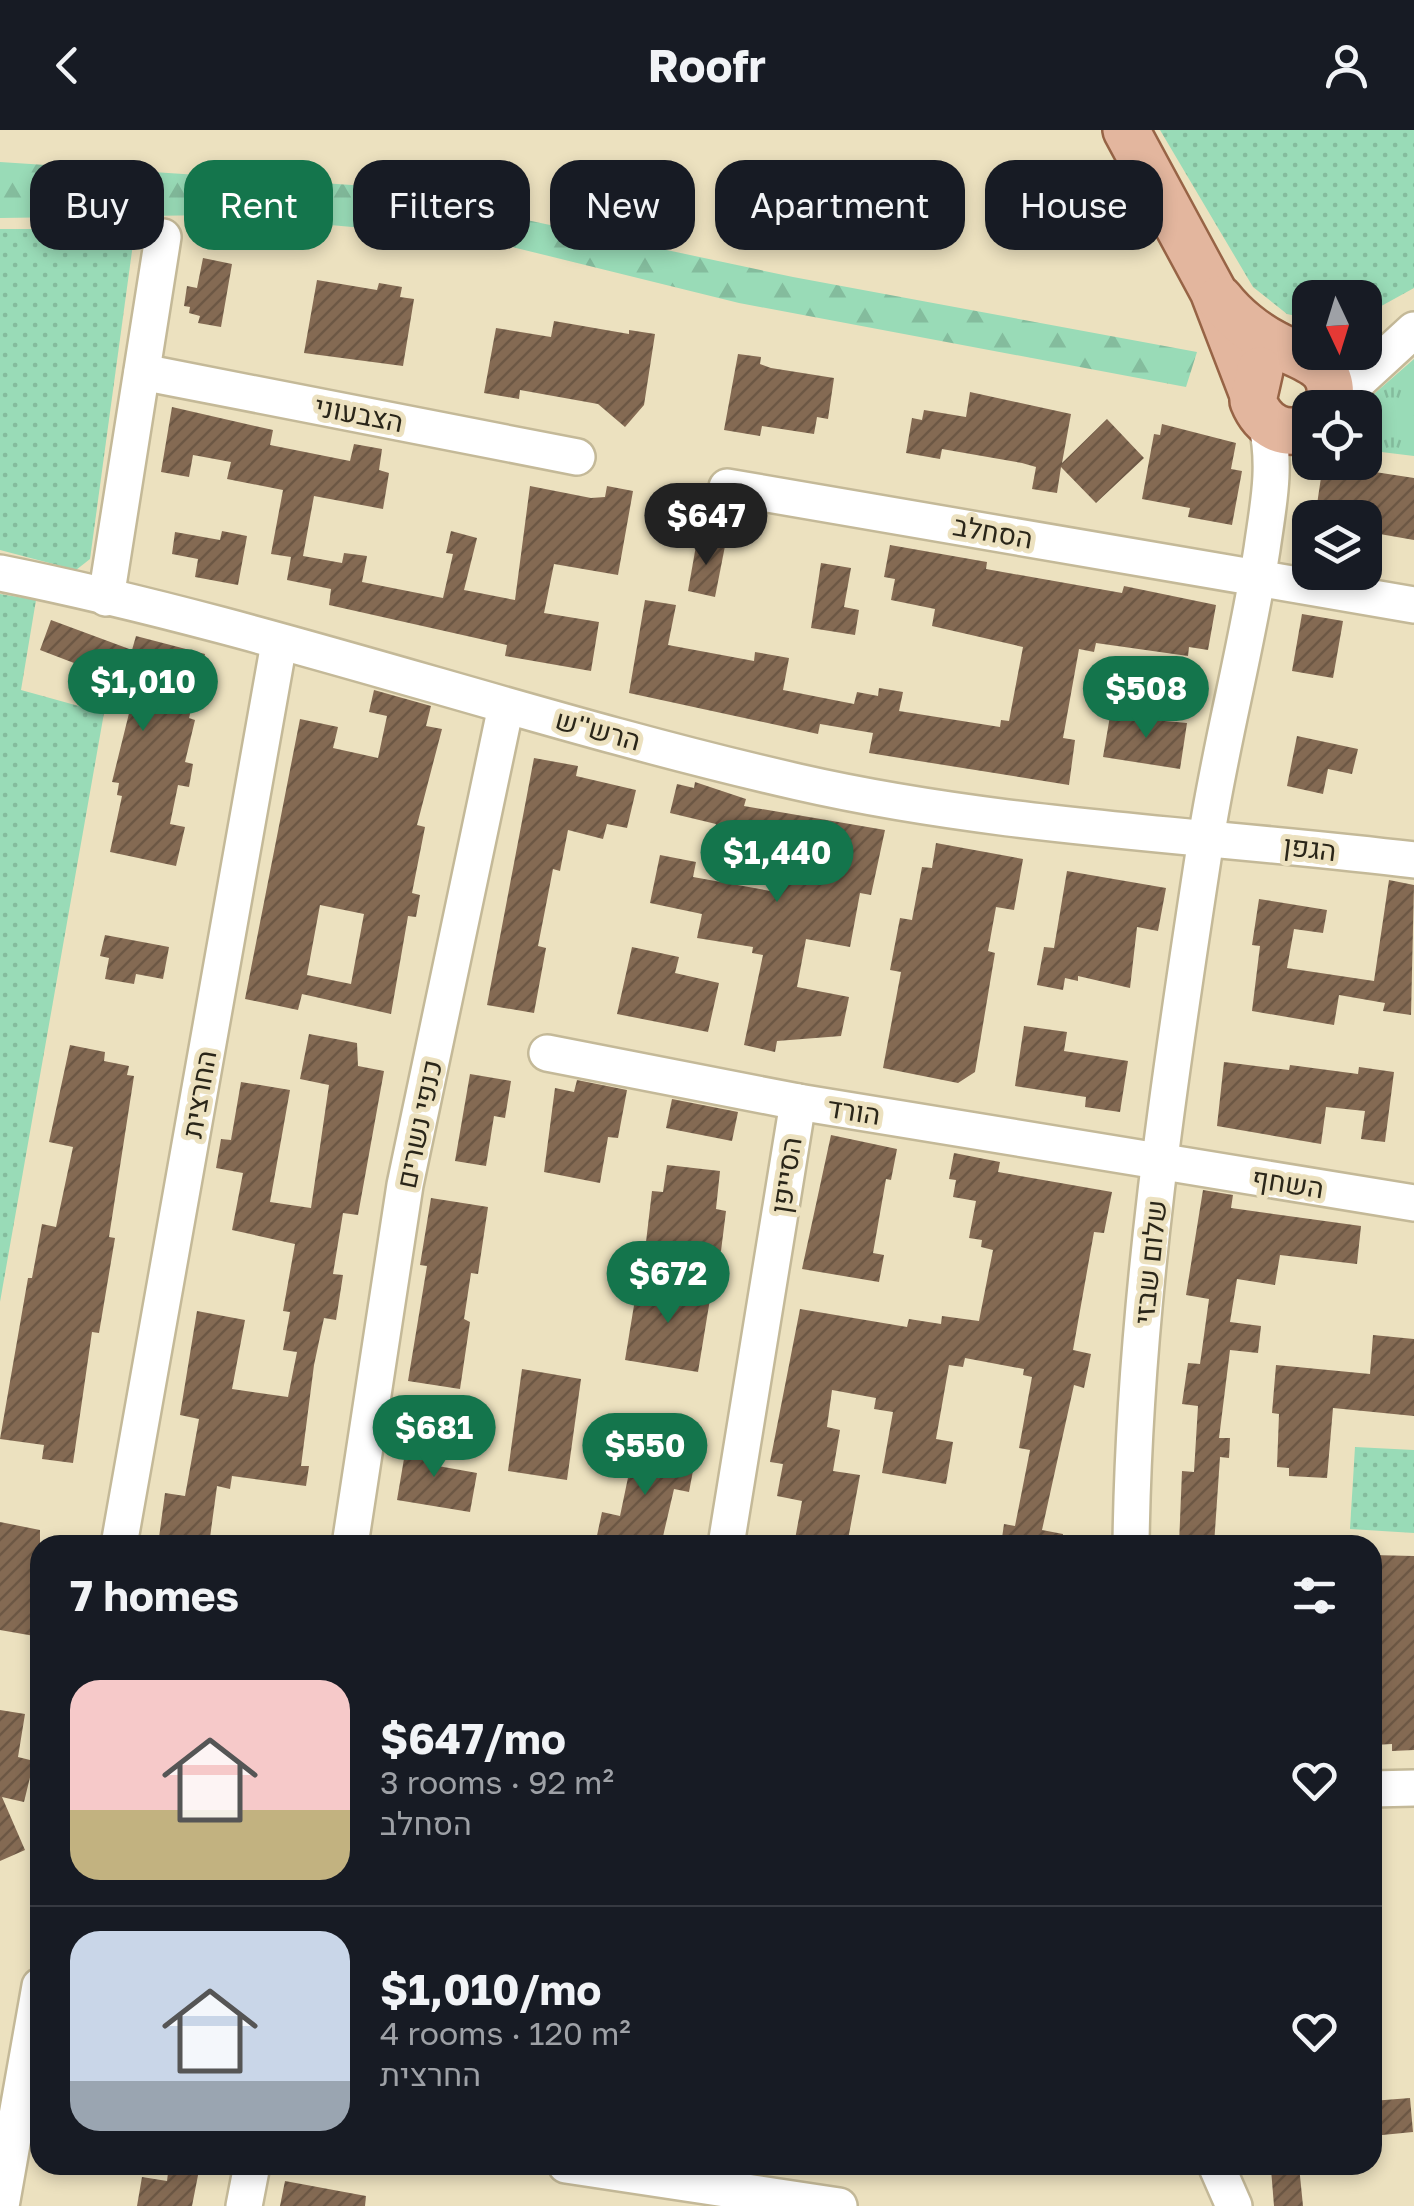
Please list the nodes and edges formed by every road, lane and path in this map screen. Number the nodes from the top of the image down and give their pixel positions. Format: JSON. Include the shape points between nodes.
{"nodes":[{"id":1,"x":1126,"y":130,"type":"edge"},
{"id":2,"x":161,"y":250,"type":"edge"},
{"id":3,"x":1213,"y":291,"type":"junction"},
{"id":4,"x":1414,"y":327,"type":"edge"},
{"id":5,"x":1382,"y":340,"type":"edge"},
{"id":6,"x":1292,"y":343,"type":"edge"},
{"id":7,"x":1292,"y":357,"type":"edge"},
{"id":8,"x":142,"y":372,"type":"junction"},
{"id":9,"x":1347,"y":390,"type":"edge"},
{"id":10,"x":1285,"y":419,"type":"edge"},
{"id":11,"x":577,"y":456,"type":"dead end"},
{"id":12,"x":727,"y":487,"type":"dead end"},
{"id":13,"x":0,"y":573,"type":"edge"},
{"id":14,"x":1270,"y":578,"type":"junction"},
{"id":15,"x":106,"y":598,"type":"junction"},
{"id":16,"x":1414,"y":605,"type":"edge"},
{"id":17,"x":279,"y":642,"type":"junction"},
{"id":18,"x":506,"y":706,"type":"junction"},
{"id":19,"x":1217,"y":837,"type":"junction"},
{"id":20,"x":1414,"y":860,"type":"edge"},
{"id":21,"x":547,"y":1053,"type":"dead end"},
{"id":22,"x":798,"y":1102,"type":"junction"},
{"id":23,"x":1161,"y":1162,"type":"junction"},
{"id":24,"x":1414,"y":1202,"type":"edge"},
{"id":25,"x":121,"y":1535,"type":"edge"},
{"id":26,"x":352,"y":1535,"type":"edge"},
{"id":27,"x":728,"y":1535,"type":"edge"},
{"id":28,"x":1131,"y":1535,"type":"edge"},
{"id":29,"x":1414,"y":1788,"type":"edge"},
{"id":30,"x":1382,"y":1790,"type":"edge"},
{"id":31,"x":30,"y":2042,"type":"edge"},
{"id":32,"x":250,"y":2175,"type":"edge"},
{"id":33,"x":662,"y":2175,"type":"edge"},
{"id":34,"x":1211,"y":2175,"type":"edge"},
{"id":35,"x":1218,"y":2175,"type":"edge"},
{"id":36,"x":1,"y":2206,"type":"edge"},
{"id":37,"x":244,"y":2206,"type":"edge"},
{"id":38,"x":839,"y":2206,"type":"edge"},
{"id":39,"x":1206,"y":2206,"type":"edge"},
{"id":40,"x":1234,"y":2206,"type":"edge"}],
"edges":[{"from":1,"to":3,"type":"main road"},
{"from":2,"to":8,"type":"street"},
{"from":3,"to":6,"type":"main road","via":[[1242,322]]},
{"from":3,"to":10,"type":"main road"},
{"from":4,"to":5,"type":"street"},
{"from":4,"to":9,"type":"street"},
{"from":7,"to":10,"type":"main road","via":[[1262,366]]},
{"from":8,"to":11,"type":"street","name":"הצבעוני"},
{"from":8,"to":15,"type":"street"},
{"from":10,"to":14,"type":"street","name":"שלום שבזי","via":[[1273,466]]},
{"from":12,"to":14,"type":"street","name":"הסחלב"},
{"from":13,"to":15,"type":"street","name":"הרש''ש"},
{"from":14,"to":16,"type":"street","name":"הסחלב"},
{"from":14,"to":19,"type":"street","name":"שלום שבזי"},
{"from":15,"to":17,"type":"street","name":"הרש''ש"},
{"from":17,"to":18,"type":"street","name":"הרש''ש"},
{"from":17,"to":25,"type":"street","name":"החרצית"},
{"from":18,"to":19,"type":"street","name":"הרש''ש","via":[[868,797]]},
{"from":18,"to":26,"type":"street","name":"כנפי נשרים","via":[[405,1185]]},
{"from":19,"to":20,"type":"street","name":"הגפן"},
{"from":19,"to":23,"type":"street","name":"שלום שבזי","via":[[1187,981]]},
{"from":21,"to":22,"type":"street","name":"הורד"},
{"from":22,"to":23,"type":"street","name":"הורד"},
{"from":22,"to":27,"type":"street","name":"הסייפן"},
{"from":23,"to":24,"type":"street","name":"השחף"},
{"from":23,"to":28,"type":"street","name":"שלום שבזי","via":[[1140,1354]]},
{"from":29,"to":30,"type":"street"},
{"from":31,"to":36,"type":"street"},
{"from":32,"to":37,"type":"street"},
{"from":33,"to":38,"type":"street"},
{"from":34,"to":39,"type":"street"},
{"from":35,"to":40,"type":"street"}]}
